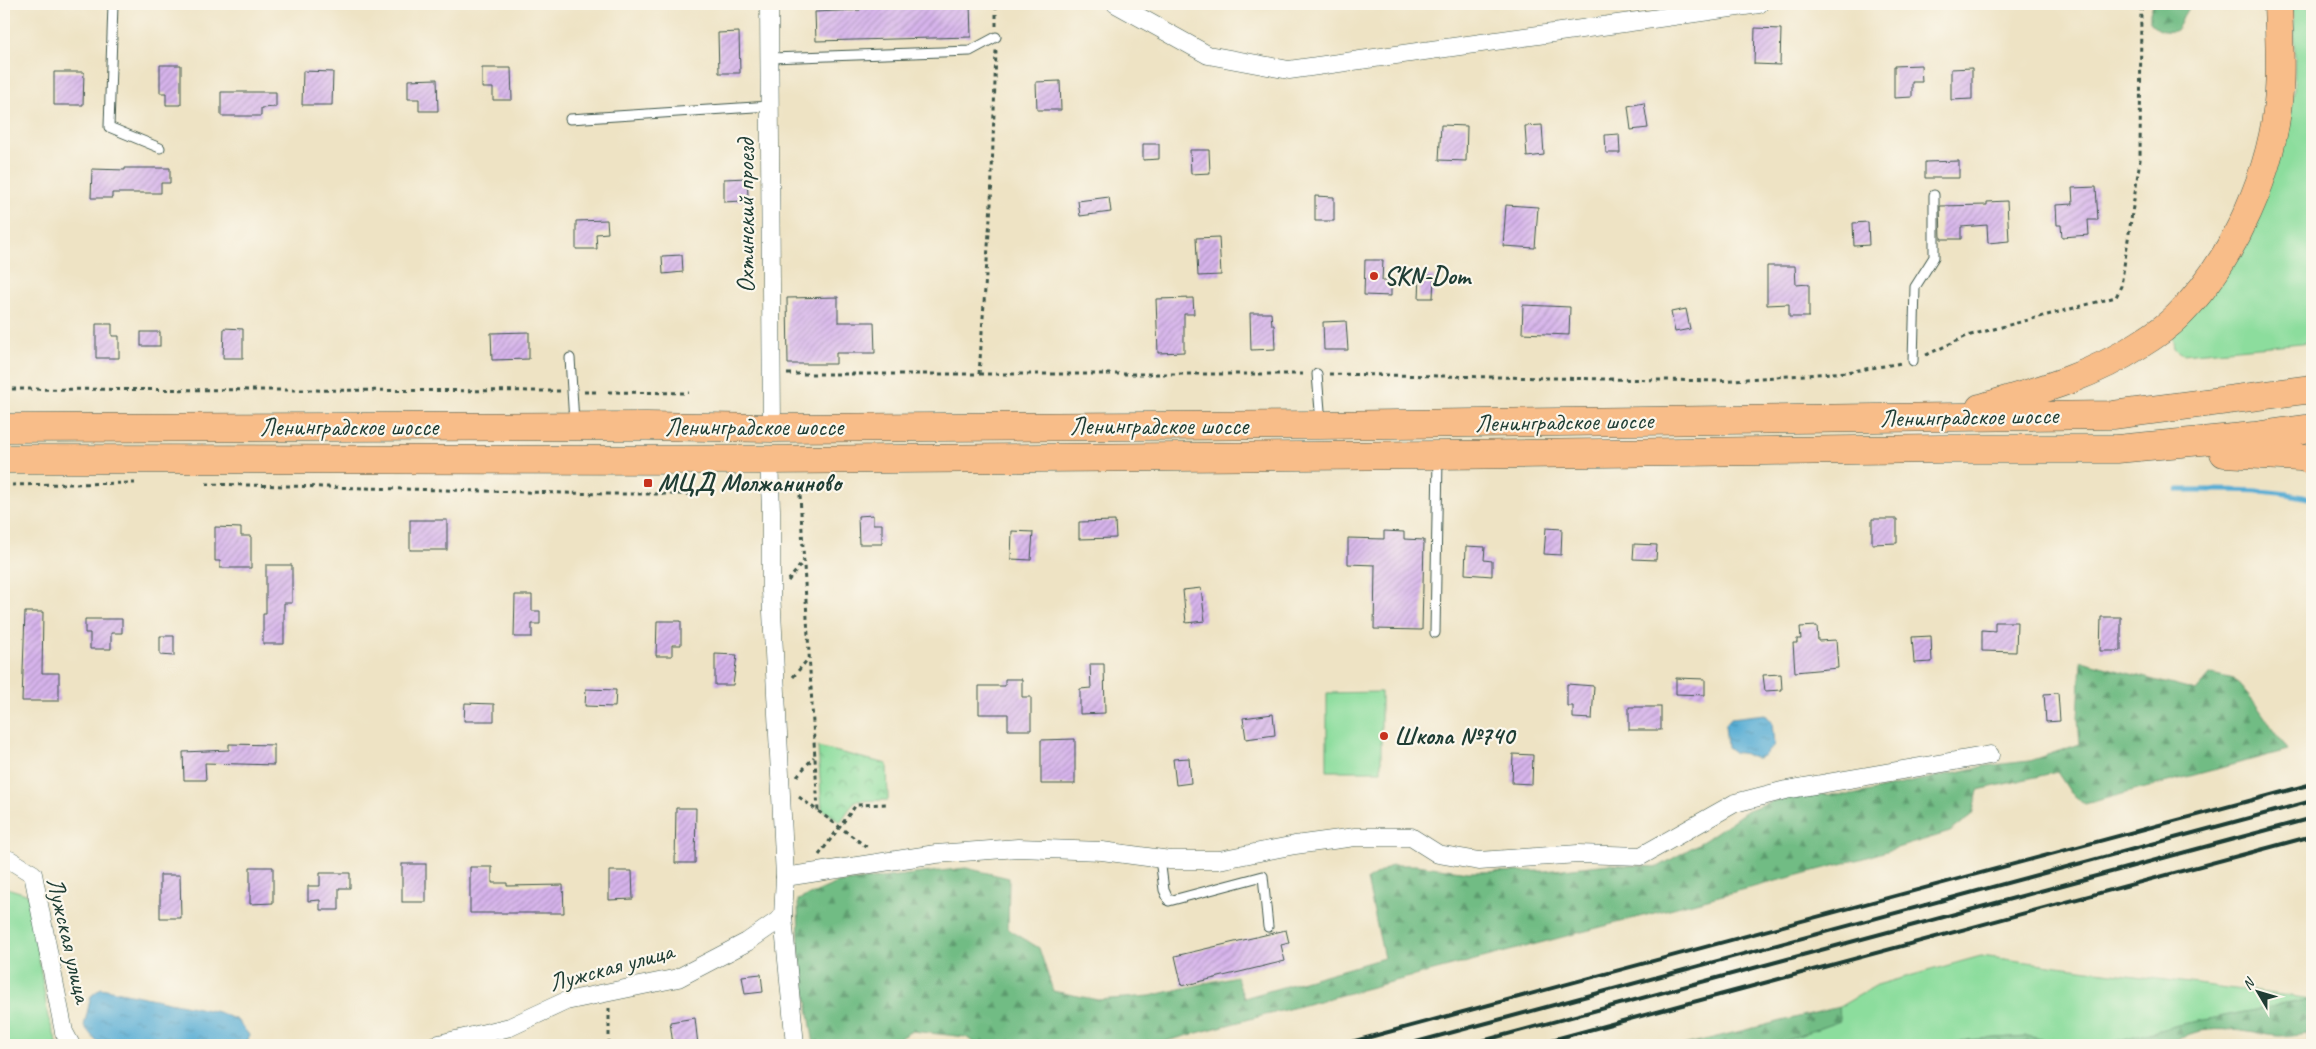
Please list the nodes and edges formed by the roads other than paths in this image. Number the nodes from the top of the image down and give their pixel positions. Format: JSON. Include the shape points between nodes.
{"nodes":[{"id":1,"x":113,"y":4,"type":"edge"},
{"id":2,"x":769,"y":4,"type":"edge"},
{"id":3,"x":1116,"y":4,"type":"edge"},
{"id":4,"x":1759,"y":4,"type":"edge"},
{"id":5,"x":2278,"y":4,"type":"edge"},
{"id":6,"x":996,"y":37,"type":"road end"},
{"id":7,"x":771,"y":58,"type":"junction"},
{"id":8,"x":771,"y":106,"type":"junction"},
{"id":9,"x":570,"y":119,"type":"dead end"},
{"id":10,"x":160,"y":148,"type":"dead end"},
{"id":11,"x":1934,"y":195,"type":"dead end"},
{"id":12,"x":570,"y":358,"type":"dead end"},
{"id":13,"x":1913,"y":361,"type":"road end"},
{"id":14,"x":1317,"y":374,"type":"road end"},
{"id":15,"x":2312,"y":389,"type":"edge"},
{"id":16,"x":1946,"y":417,"type":"junction"},
{"id":17,"x":1321,"y":425,"type":"junction"},
{"id":18,"x":574,"y":426,"type":"junction"},
{"id":19,"x":4,"y":428,"type":"edge"},
{"id":20,"x":772,"y":428,"type":"junction"},
{"id":21,"x":2312,"y":428,"type":"edge"},
{"id":22,"x":2117,"y":449,"type":"junction"},
{"id":23,"x":1438,"y":456,"type":"junction"},
{"id":24,"x":4,"y":459,"type":"edge"},
{"id":25,"x":769,"y":460,"type":"junction"},
{"id":26,"x":2312,"y":460,"type":"edge"},
{"id":27,"x":1435,"y":633,"type":"dead end"},
{"id":28,"x":1990,"y":755,"type":"dead end"},
{"id":29,"x":4,"y":859,"type":"edge"},
{"id":30,"x":1160,"y":859,"type":"junction"},
{"id":31,"x":784,"y":877,"type":"junction"},
{"id":32,"x":783,"y":917,"type":"junction"},
{"id":33,"x":1268,"y":927,"type":"dead end"},
{"id":34,"x":71,"y":1045,"type":"edge"},
{"id":35,"x":435,"y":1045,"type":"edge"},
{"id":36,"x":795,"y":1045,"type":"edge"}],
"edges":[{"from":1,"to":10,"type":"lane","via":[[109,127]]},
{"from":2,"to":7,"type":"street","name":"Охтинский проезд"},
{"from":3,"to":4,"type":"street","via":[[1208,55],[1289,70]]},
{"from":5,"to":16,"type":"highway","via":[[2279,92],[2269,153],[2233,243],[2206,285],[2177,317],[2138,346],[2095,369],[2039,390]]},
{"from":6,"to":7,"type":"lane","via":[[970,50]]},
{"from":7,"to":8,"type":"street","name":"Охтинский проезд"},
{"from":8,"to":9,"type":"lane"},
{"from":8,"to":20,"type":"street","name":"Охтинский проезд"},
{"from":11,"to":13,"type":"lane","via":[[1934,256],[1916,287]]},
{"from":12,"to":18,"type":"lane"},
{"from":14,"to":17,"type":"lane"},
{"from":15,"to":16,"type":"highway","name":"Ленинградское шоссе","via":[[2113,415]]},
{"from":16,"to":17,"type":"highway","name":"Ленинградское шоссе"},
{"from":17,"to":20,"type":"highway","name":"Ленинградское шоссе"},
{"from":18,"to":19,"type":"highway","name":"Ленинградское шоссе"},
{"from":18,"to":20,"type":"highway","name":"Ленинградское шоссе"},
{"from":21,"to":22,"type":"highway","name":"Ленинградское шоссе"},
{"from":22,"to":23,"type":"highway","name":"Ленинградское шоссе","via":[[1940,448]]},
{"from":22,"to":26,"type":"highway"},
{"from":23,"to":25,"type":"highway","name":"Ленинградское шоссе"},
{"from":23,"to":27,"type":"lane"},
{"from":24,"to":25,"type":"highway","name":"Ленинградское шоссе"},
{"from":25,"to":31,"type":"street","via":[[771,600]]},
{"from":28,"to":30,"type":"street","via":[[1786,790],[1735,803],[1641,856],[1578,854],[1479,861],[1438,854],[1411,837],[1355,837],[1219,860]]},
{"from":29,"to":34,"type":"street","name":"Лужская улица","via":[[32,874],[64,1032]]},
{"from":30,"to":31,"type":"street","via":[[1102,851],[1018,848],[936,854]]},
{"from":30,"to":33,"type":"lane","via":[[1164,890],[1169,901],[1263,876]]},
{"from":31,"to":32,"type":"street"},
{"from":32,"to":35,"type":"street","name":"Лужская улица","via":[[747,942],[678,978],[566,1000],[510,1027]]},
{"from":32,"to":36,"type":"street"}]}
